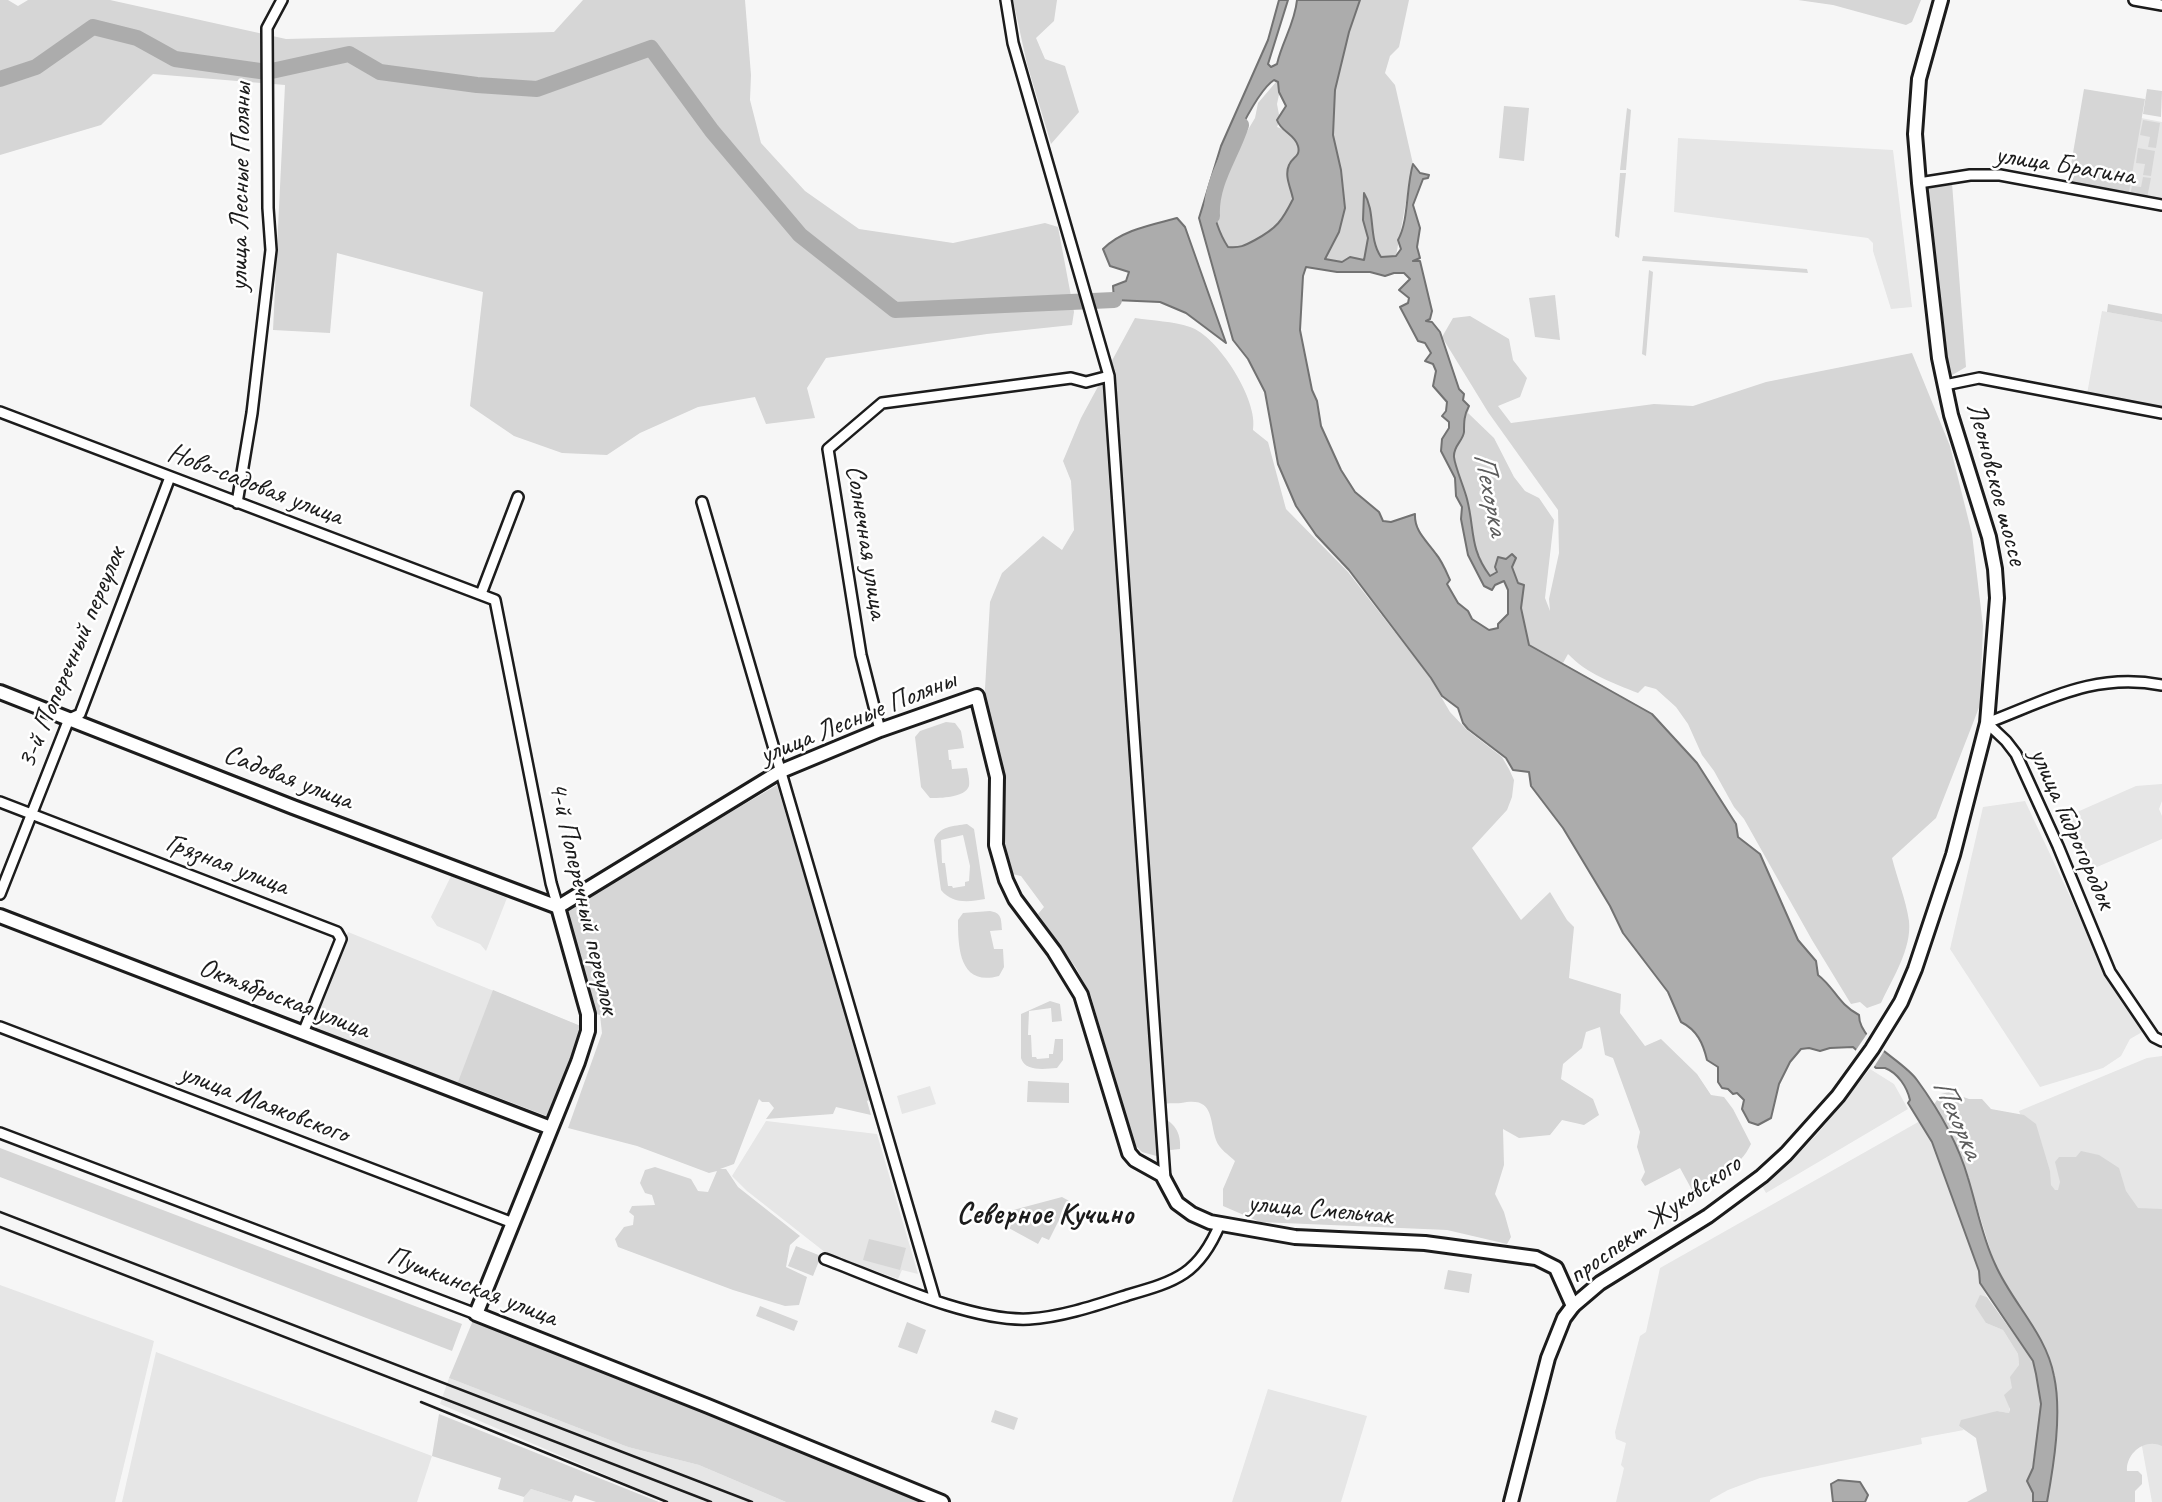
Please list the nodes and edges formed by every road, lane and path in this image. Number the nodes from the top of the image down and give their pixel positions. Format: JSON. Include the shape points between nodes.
{"nodes":[{"id":1,"x":282,"y":0,"type":"edge"},
{"id":2,"x":1006,"y":0,"type":"edge"},
{"id":3,"x":1941,"y":0,"type":"edge"},
{"id":4,"x":2134,"y":0,"type":"edge"},
{"id":5,"x":2162,"y":5,"type":"edge"},
{"id":6,"x":1919,"y":183,"type":"junction"},
{"id":7,"x":2162,"y":205,"type":"edge"},
{"id":8,"x":1109,"y":376,"type":"junction"},
{"id":9,"x":1945,"y":385,"type":"junction"},
{"id":10,"x":0,"y":412,"type":"edge"},
{"id":11,"x":2162,"y":412,"type":"edge"},
{"id":12,"x":170,"y":477,"type":"junction"},
{"id":13,"x":518,"y":497,"type":"dead end"},
{"id":14,"x":702,"y":502,"type":"dead end"},
{"id":15,"x":237,"y":503,"type":"junction"},
{"id":16,"x":481,"y":594,"type":"junction"},
{"id":17,"x":495,"y":600,"type":"joint"},
{"id":18,"x":2162,"y":685,"type":"edge"},
{"id":19,"x":0,"y":692,"type":"edge"},
{"id":20,"x":69,"y":719,"type":"junction"},
{"id":21,"x":1987,"y":723,"type":"junction"},
{"id":22,"x":880,"y":730,"type":"junction"},
{"id":23,"x":779,"y":772,"type":"junction"},
{"id":24,"x":0,"y":802,"type":"edge"},
{"id":25,"x":32,"y":814,"type":"junction"},
{"id":26,"x":0,"y":894,"type":"edge"},
{"id":27,"x":558,"y":907,"type":"junction"},
{"id":28,"x":0,"y":916,"type":"edge"},
{"id":29,"x":0,"y":1027,"type":"edge"},
{"id":30,"x":303,"y":1032,"type":"junction"},
{"id":31,"x":2162,"y":1041,"type":"edge"},
{"id":32,"x":1872,"y":1049,"type":"joint"},
{"id":33,"x":551,"y":1128,"type":"junction"},
{"id":34,"x":0,"y":1133,"type":"edge"},
{"id":35,"x":1165,"y":1179,"type":"junction"},
{"id":36,"x":513,"y":1223,"type":"junction"},
{"id":37,"x":1220,"y":1224,"type":"junction"},
{"id":38,"x":825,"y":1259,"type":"dead end"},
{"id":39,"x":935,"y":1300,"type":"junction"},
{"id":40,"x":1573,"y":1306,"type":"junction"},
{"id":41,"x":476,"y":1314,"type":"junction"},
{"id":42,"x":942,"y":1502,"type":"edge"},
{"id":43,"x":1511,"y":1502,"type":"edge"}],
"edges":[{"from":1,"to":15,"type":"street","name":"улица Лесные Поляны","via":[[267,28],[271,250]]},
{"from":2,"to":8,"type":"street","via":[[1013,43]]},
{"from":3,"to":6,"type":"street","name":"Леоновское шоссе","via":[[1919,79],[1915,134]]},
{"from":4,"to":5,"type":"street"},
{"from":6,"to":7,"type":"street","name":"улица Брагина","via":[[2000,175]]},
{"from":6,"to":9,"type":"street","name":"Леоновское шоссе"},
{"from":8,"to":22,"type":"street","name":"Солнечная улица","via":[[882,404],[828,449],[859,643]]},
{"from":8,"to":35,"type":"street"},
{"from":9,"to":11,"type":"street","via":[[1979,378]]},
{"from":9,"to":21,"type":"street","name":"Леоновское шоссе","via":[[1995,569],[1997,615]]},
{"from":10,"to":12,"type":"street","name":"Ново-садовая улица"},
{"from":12,"to":15,"type":"street","name":"Ново-садовая улица"},
{"from":12,"to":20,"type":"street","name":"3-й Поперечный переулок","via":[[80,714]]},
{"from":13,"to":16,"type":"street"},
{"from":14,"to":23,"type":"street"},
{"from":15,"to":16,"type":"street","name":"Ново-садовая улица"},
{"from":16,"to":17,"type":"street","name":"Ново-садовая улица"},
{"from":17,"to":27,"type":"street","name":"4-й Поперечный переулок"},
{"from":18,"to":21,"type":"street","name":"улица Гидрогородок","via":[[2087,684]]},
{"from":19,"to":20,"type":"street","name":"Садовая улица"},
{"from":20,"to":25,"type":"street","name":"3-й Поперечный переулок"},
{"from":20,"to":27,"type":"street","name":"Садовая улица"},
{"from":21,"to":31,"type":"street","name":"улица Гидрогородок","via":[[2016,754],[2110,972],[2154,1037]]},
{"from":21,"to":32,"type":"street","name":"Леоновское шоссе","via":[[1929,931],[1915,969]]},
{"from":22,"to":23,"type":"street","name":"улица Лесные Поляны"},
{"from":22,"to":35,"type":"street","name":"улица Лесные Поляны","via":[[977,696],[997,777],[996,845],[1006,880],[1081,995],[1129,1153]]},
{"from":23,"to":27,"type":"street","name":"улица Лесные Поляны"},
{"from":23,"to":39,"type":"street"},
{"from":24,"to":25,"type":"street","name":"Грязная улица"},
{"from":25,"to":26,"type":"street","name":"3-й Поперечный переулок"},
{"from":25,"to":30,"type":"street","name":"Грязная улица","via":[[337,932],[341,939]]},
{"from":27,"to":33,"type":"street","name":"4-й Поперечный переулок","via":[[589,1023]]},
{"from":28,"to":30,"type":"street","name":"Октябрьская улица"},
{"from":29,"to":36,"type":"street","name":"улица Маяковского"},
{"from":30,"to":33,"type":"street","name":"Октябрьская улица"},
{"from":32,"to":40,"type":"street","name":"проспект Жуковского","via":[[1811,1128],[1762,1176],[1708,1216],[1600,1283]]},
{"from":33,"to":36,"type":"street","name":"4-й Поперечный переулок"},
{"from":34,"to":41,"type":"street","name":"Пушкинская улица"},
{"from":35,"to":37,"type":"street","name":"улица Лесные Поляны","via":[[1177,1203]]},
{"from":36,"to":41,"type":"street","name":"4-й Поперечный переулок"},
{"from":37,"to":39,"type":"street","name":"улица Смельчак","via":[[1203,1256],[1178,1279],[1085,1307],[1030,1319]]},
{"from":37,"to":40,"type":"street","name":"улица Смельчак","via":[[1294,1237],[1425,1243],[1536,1258],[1556,1268]]},
{"from":38,"to":39,"type":"street","name":"улица Смельчак"},
{"from":40,"to":43,"type":"street","name":"проспект Жуковского","via":[[1553,1342]]},
{"from":41,"to":42,"type":"street","name":"Пушкинская улица"}]}
